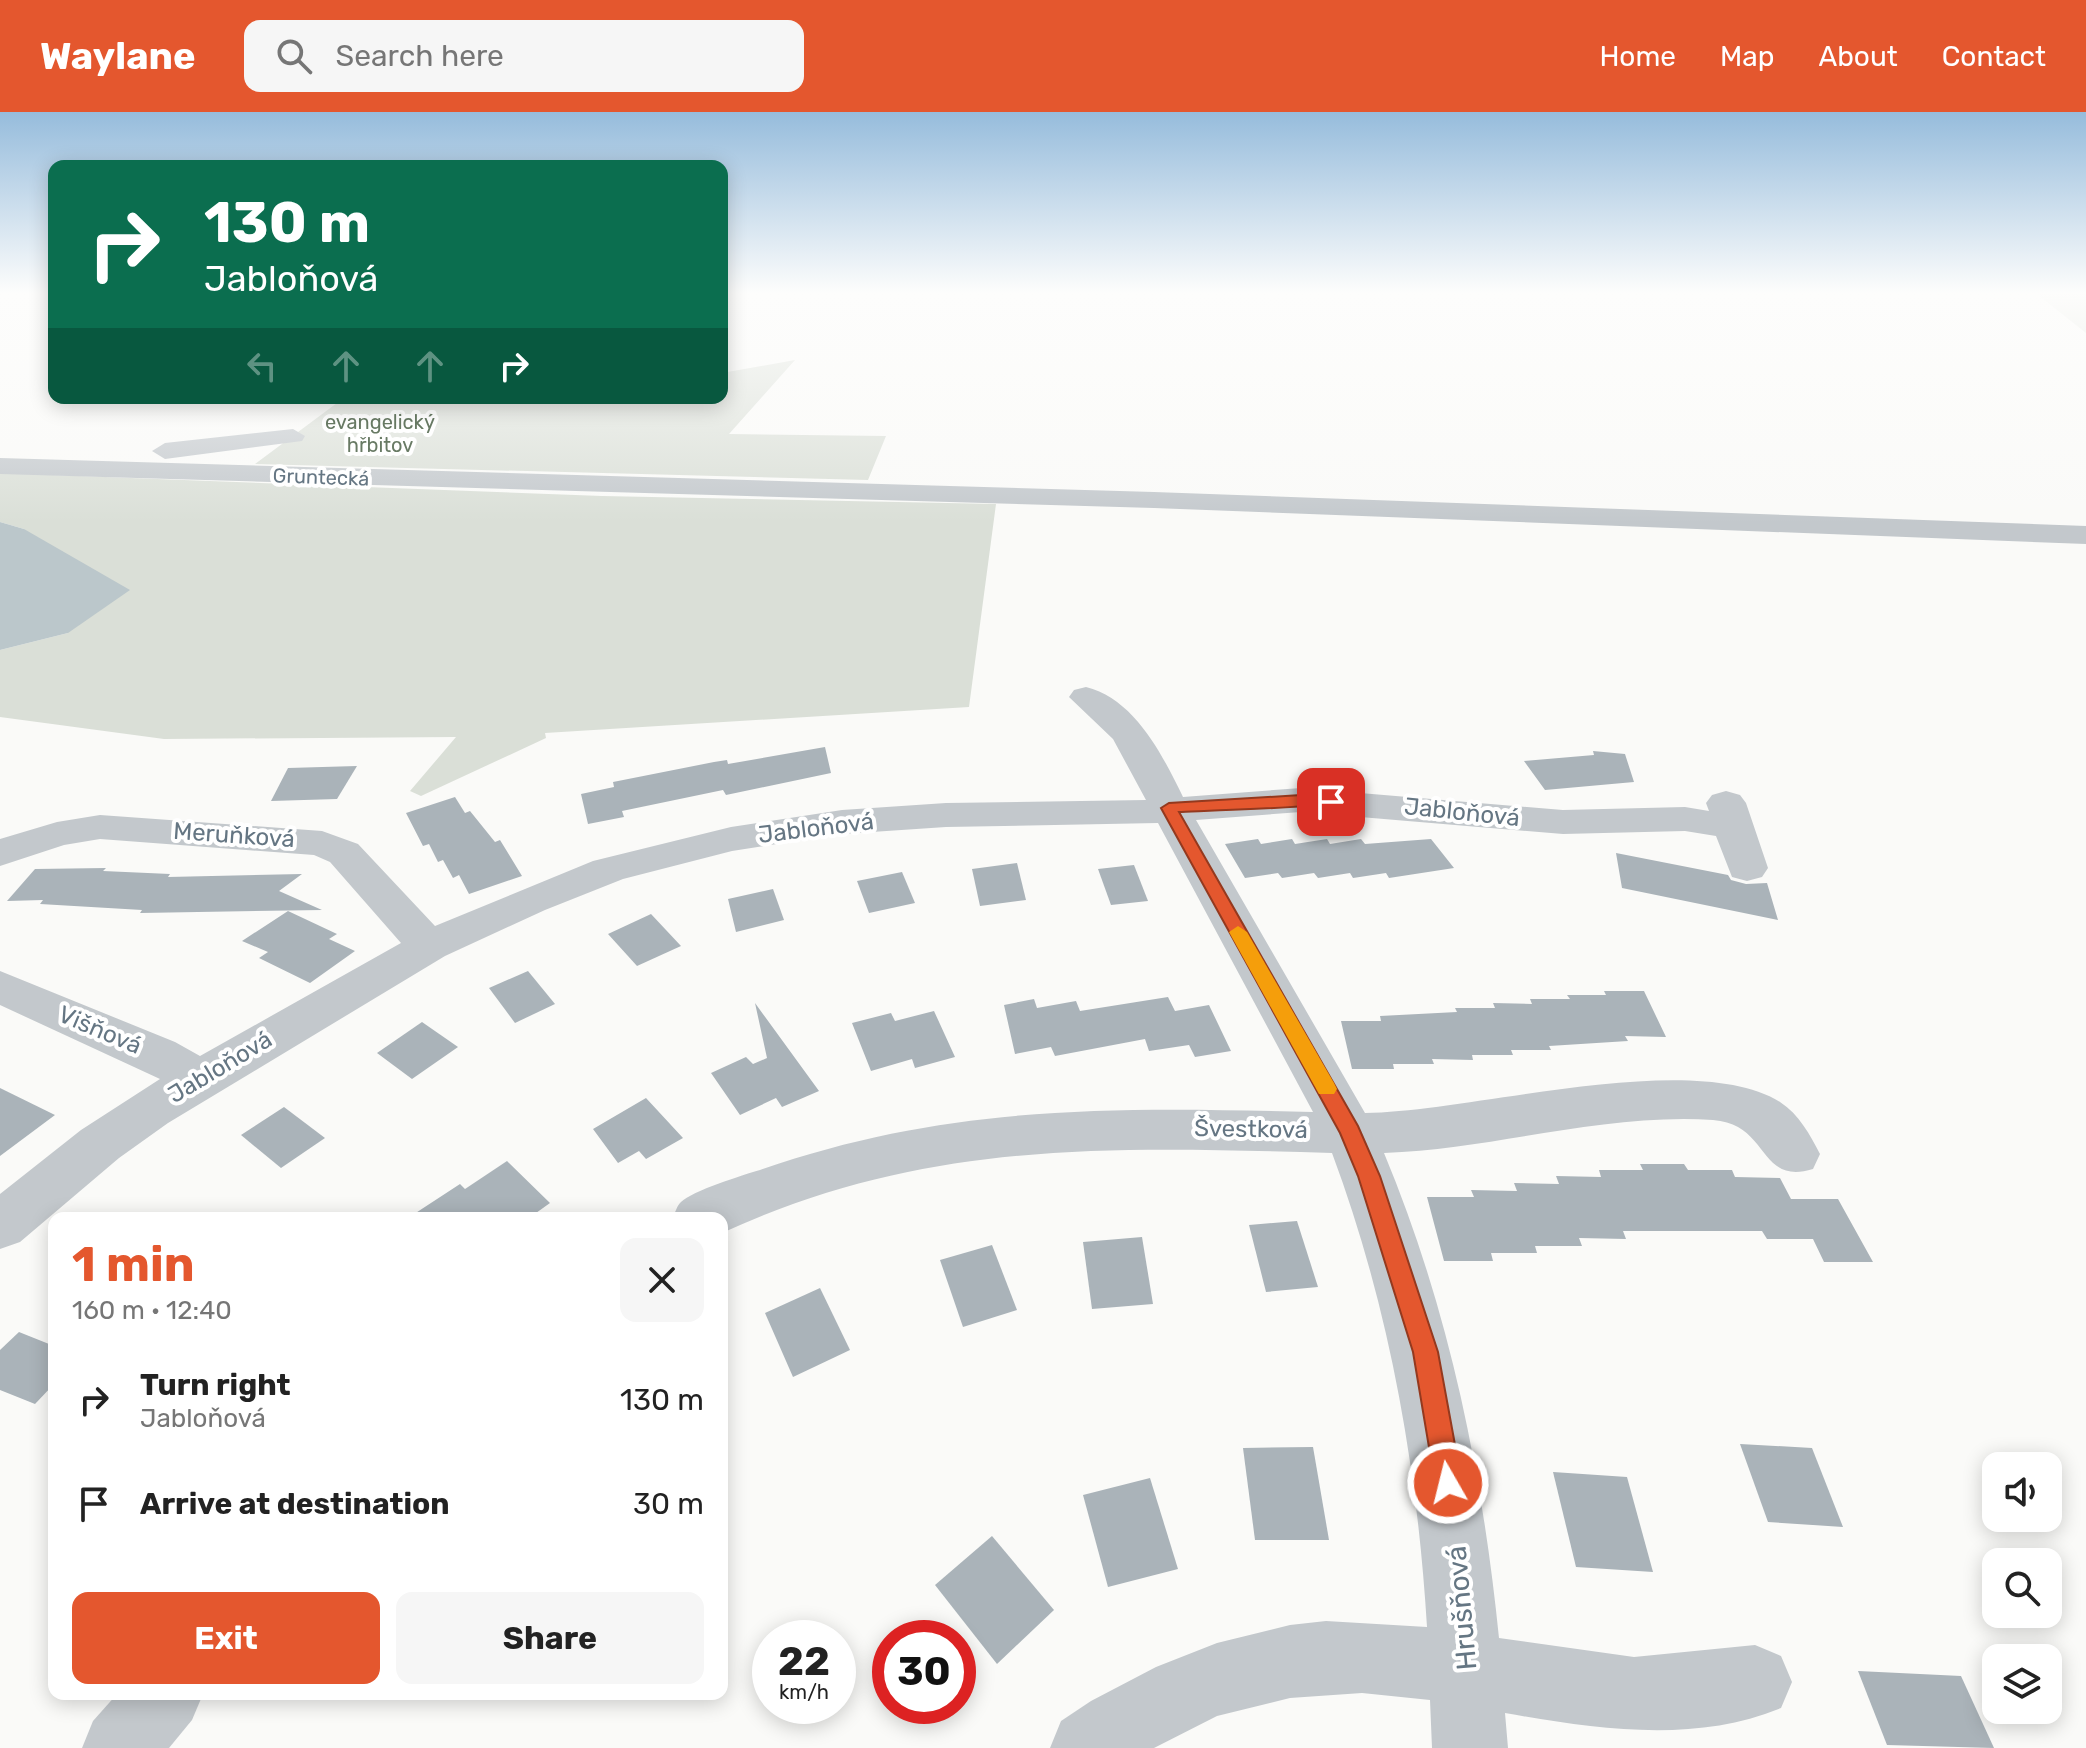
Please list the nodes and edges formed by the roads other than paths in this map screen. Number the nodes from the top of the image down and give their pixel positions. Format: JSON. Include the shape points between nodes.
{"nodes":[{"id":1,"x":293,"y":436,"type":"dead end"},
{"id":2,"x":0,"y":466,"type":"edge"},
{"id":3,"x":57,"y":469,"type":"junction"},
{"id":4,"x":2086,"y":535,"type":"edge"},
{"id":5,"x":1086,"y":697,"type":"dead end"},
{"id":6,"x":1169,"y":808,"type":"junction"},
{"id":7,"x":0,"y":853,"type":"edge"},
{"id":8,"x":1747,"y":868,"type":"dead end"},
{"id":9,"x":429,"y":946,"type":"junction"},
{"id":10,"x":0,"y":987,"type":"edge"},
{"id":11,"x":198,"y":1078,"type":"junction"},
{"id":12,"x":1350,"y":1132,"type":"junction"},
{"id":13,"x":1794,"y":1154,"type":"dead end"},
{"id":14,"x":714,"y":1212,"type":"edge"},
{"id":15,"x":0,"y":1226,"type":"edge"},
{"id":16,"x":1466,"y":1670,"type":"junction"},
{"id":17,"x":1755,"y":1682,"type":"dead end"},
{"id":18,"x":161,"y":1700,"type":"edge"},
{"id":19,"x":120,"y":1748,"type":"edge"},
{"id":20,"x":1088,"y":1748,"type":"edge"},
{"id":21,"x":1470,"y":1748,"type":"edge"}],
"edges":[{"from":1,"to":3,"type":"street","via":[[113,455]]},
{"from":2,"to":3,"type":"street","name":"Gruntecká"},
{"from":3,"to":4,"type":"street","name":"Gruntecká","via":[[1154,500]]},
{"from":5,"to":6,"type":"street","name":"Hrušňová","via":[[1114,716],[1142,752]]},
{"from":6,"to":8,"type":"street","name":"Jabloňová","via":[[1301,800],[1563,822],[1730,815]]},
{"from":6,"to":9,"type":"street","name":"Jabloňová","via":[[842,822],[731,839],[608,870]]},
{"from":6,"to":12,"type":"street","name":"Hrušňová"},
{"from":7,"to":9,"type":"street","name":"Meruňková","via":[[57,834],[100,827],[313,841],[344,853]]},
{"from":9,"to":11,"type":"street","name":"Jabloňová"},
{"from":10,"to":11,"type":"street","name":"Višňová","via":[[158,1055]]},
{"from":11,"to":15,"type":"street","name":"Jabloňová","via":[[100,1144]]},
{"from":12,"to":13,"type":"street","name":"Švestková","via":[[1402,1132],[1613,1105],[1696,1100],[1752,1110],[1779,1130]]},
{"from":12,"to":14,"type":"street","name":"Švestková","via":[[1151,1127],[947,1140],[798,1176]]},
{"from":12,"to":16,"type":"street","name":"Hrušňová","via":[[1374,1189],[1425,1352],[1452,1508]]},
{"from":16,"to":17,"type":"street","via":[[1637,1694]]},
{"from":16,"to":20,"type":"street","via":[[1359,1657],[1254,1670],[1205,1683],[1156,1706]]},
{"from":16,"to":21,"type":"street","name":"Hrušňová"},
{"from":18,"to":19,"type":"street"}]}
